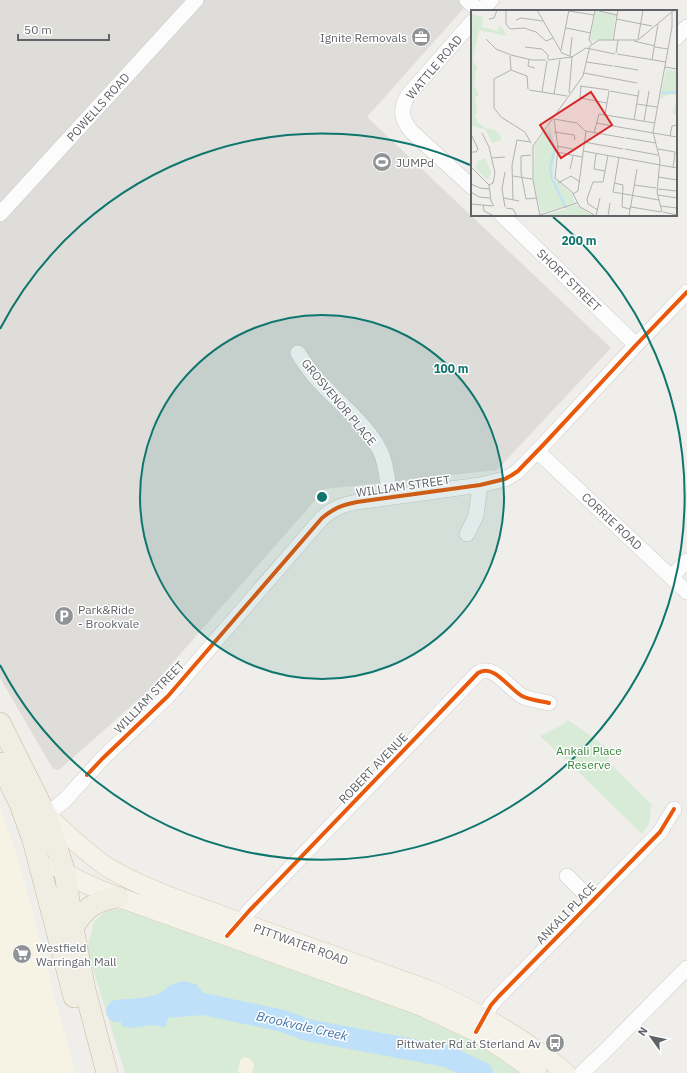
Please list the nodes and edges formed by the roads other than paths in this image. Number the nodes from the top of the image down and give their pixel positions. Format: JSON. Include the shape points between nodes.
{"nodes":[{"id":1,"x":196,"y":0,"type":"edge"},
{"id":2,"x":467,"y":0,"type":"edge"},
{"id":3,"x":491,"y":0,"type":"edge"},
{"id":4,"x":479,"y":10,"type":"edge"},
{"id":5,"x":481,"y":10,"type":"edge"},
{"id":6,"x":471,"y":23,"type":"edge"},
{"id":7,"x":687,"y":27,"type":"edge"},
{"id":8,"x":677,"y":37,"type":"edge"},
{"id":9,"x":471,"y":186,"type":"edge"},
{"id":10,"x":0,"y":214,"type":"edge"},
{"id":11,"x":506,"y":216,"type":"edge"},
{"id":12,"x":687,"y":292,"type":"edge"},
{"id":13,"x":636,"y":345,"type":"junction"},
{"id":14,"x":298,"y":353,"type":"dead end"},
{"id":15,"x":537,"y":451,"type":"junction"},
{"id":16,"x":480,"y":485,"type":"junction"},
{"id":17,"x":389,"y":498,"type":"junction"},
{"id":18,"x":468,"y":534,"type":"dead end"},
{"id":19,"x":687,"y":561,"type":"edge"},
{"id":20,"x":671,"y":577,"type":"junction"},
{"id":21,"x":687,"y":592,"type":"edge"},
{"id":22,"x":549,"y":703,"type":"dead end"},
{"id":23,"x":0,"y":723,"type":"edge"},
{"id":24,"x":0,"y":763,"type":"edge"},
{"id":25,"x":674,"y":809,"type":"dead end"},
{"id":26,"x":46,"y":815,"type":"junction"},
{"id":27,"x":32,"y":840,"type":"junction"},
{"id":28,"x":64,"y":873,"type":"junction"},
{"id":29,"x":567,"y":876,"type":"dead end"},
{"id":30,"x":118,"y":896,"type":"junction"},
{"id":31,"x":592,"y":901,"type":"junction"},
{"id":32,"x":240,"y":922,"type":"junction"},
{"id":33,"x":73,"y":928,"type":"junction"},
{"id":34,"x":227,"y":936,"type":"junction"},
{"id":35,"x":687,"y":968,"type":"edge"},
{"id":36,"x":480,"y":1025,"type":"junction"},
{"id":37,"x":94,"y":1073,"type":"edge"},
{"id":38,"x":107,"y":1073,"type":"edge"},
{"id":39,"x":537,"y":1073,"type":"edge"},
{"id":40,"x":566,"y":1073,"type":"edge"},
{"id":41,"x":582,"y":1073,"type":"edge"}],
"edges":[{"from":1,"to":10,"type":"street","name":"POWELLS ROAD"},
{"from":2,"to":4,"type":"street"},
{"from":3,"to":5,"type":"street"},
{"from":6,"to":9,"type":"street","name":"WATTLE ROAD","via":[[408,95],[402,114],[411,131]]},
{"from":7,"to":8,"type":"street"},
{"from":11,"to":13,"type":"street","name":"SHORT STREET"},
{"from":12,"to":13,"type":"street","name":"WILLIAM STREET"},
{"from":13,"to":15,"type":"street","name":"WILLIAM STREET"},
{"from":14,"to":17,"type":"street","name":"GROSVENOR PLACE","via":[[317,380],[373,438],[387,470]]},
{"from":15,"to":16,"type":"street","name":"WILLIAM STREET","via":[[512,475]]},
{"from":15,"to":20,"type":"street","name":"CORRIE ROAD"},
{"from":16,"to":17,"type":"street","name":"WILLIAM STREET"},
{"from":16,"to":18,"type":"street","via":[[476,516]]},
{"from":17,"to":26,"type":"street","name":"WILLIAM STREET","via":[[338,507],[322,518],[168,696],[102,759],[65,800]]},
{"from":19,"to":20,"type":"street"},
{"from":20,"to":21,"type":"street","name":"CORRIE ROAD"},
{"from":22,"to":32,"type":"street","name":"ROBERT AVENUE","via":[[522,696],[493,672],[485,670],[478,673]]},
{"from":23,"to":26,"type":"highway","name":"PITTWATER ROAD"},
{"from":24,"to":27,"type":"highway","via":[[20,804]]},
{"from":25,"to":31,"type":"street","name":"ANKALI PLACE","via":[[660,832]]},
{"from":26,"to":28,"type":"highway"},
{"from":26,"to":32,"type":"main road","name":"PITTWATER ROAD","via":[[104,865],[129,879]]},
{"from":27,"to":28,"type":"main road","name":"PITTWATER ROAD","via":[[46,858]]},
{"from":27,"to":37,"type":"highway"},
{"from":28,"to":30,"type":"main road","name":"PITTWATER ROAD"},
{"from":28,"to":33,"type":"highway"},
{"from":29,"to":31,"type":"street"},
{"from":30,"to":33,"type":"highway","via":[[94,904],[79,917]]},
{"from":30,"to":34,"type":"main road","name":"PITTWATER ROAD"},
{"from":31,"to":36,"type":"street","name":"ANKALI PLACE","via":[[499,996]]},
{"from":32,"to":34,"type":"street","name":"ROBERT AVENUE"},
{"from":32,"to":36,"type":"main road","name":"PITTWATER ROAD","via":[[453,1000]]},
{"from":33,"to":38,"type":"highway","via":[[85,990]]},
{"from":34,"to":36,"type":"main road","name":"PITTWATER ROAD"},
{"from":35,"to":41,"type":"street"},
{"from":36,"to":39,"type":"main road","name":"PITTWATER ROAD","via":[[506,1051]]},
{"from":36,"to":40,"type":"main road","name":"PITTWATER ROAD","via":[[505,1029]]}]}
